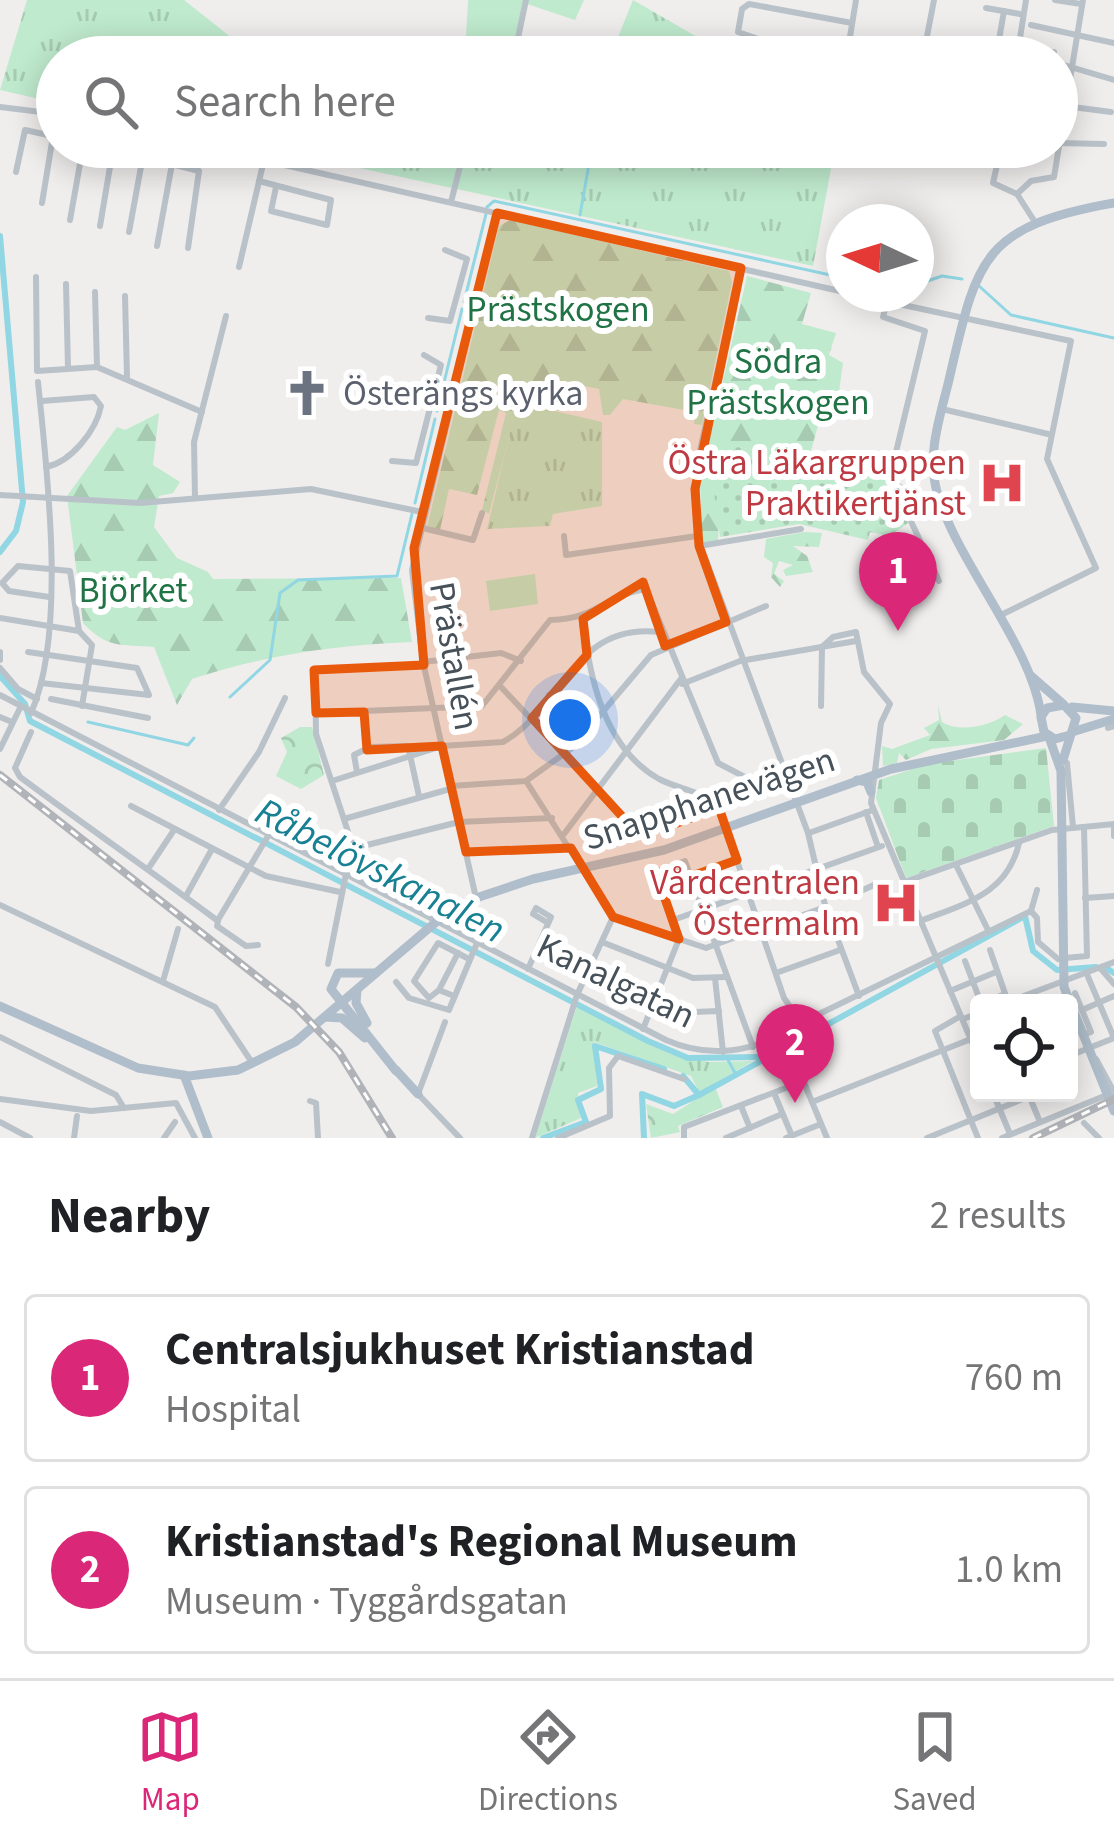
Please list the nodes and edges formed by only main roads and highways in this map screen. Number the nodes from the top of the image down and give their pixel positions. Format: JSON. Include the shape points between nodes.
{"nodes":[{"id":1,"x":1114,"y":203,"type":"edge"},
{"id":2,"x":1020,"y":662,"type":"junction"},
{"id":3,"x":1066,"y":705,"type":"junction"},
{"id":4,"x":1041,"y":716,"type":"junction"},
{"id":5,"x":1113,"y":721,"type":"edge"},
{"id":6,"x":1071,"y":734,"type":"junction"},
{"id":7,"x":1048,"y":736,"type":"junction"},
{"id":8,"x":1003,"y":746,"type":"junction"},
{"id":9,"x":876,"y":760,"type":"road end"},
{"id":10,"x":1064,"y":764,"type":"junction"},
{"id":11,"x":891,"y":769,"type":"junction"},
{"id":12,"x":856,"y":780,"type":"junction"},
{"id":13,"x":871,"y":792,"type":"road end"},
{"id":14,"x":451,"y":912,"type":"junction"},
{"id":15,"x":452,"y":931,"type":"road end"},
{"id":16,"x":346,"y":973,"type":"junction"},
{"id":17,"x":376,"y":973,"type":"junction"},
{"id":18,"x":357,"y":990,"type":"junction"},
{"id":19,"x":341,"y":1003,"type":"junction"},
{"id":20,"x":0,"y":1006,"type":"edge"},
{"id":21,"x":324,"y":1018,"type":"junction"},
{"id":22,"x":1090,"y":1040,"type":"junction"},
{"id":23,"x":380,"y":1050,"type":"junction"},
{"id":24,"x":187,"y":1076,"type":"junction"},
{"id":25,"x":418,"y":1094,"type":"road end"},
{"id":26,"x":1109,"y":1100,"type":"edge"},
{"id":27,"x":208,"y":1138,"type":"edge"}],
"edges":[{"from":1,"to":2,"type":"main road","via":[[1035,222],[986,260],[941,409],[937,491]]},
{"from":2,"to":3,"type":"main road"},
{"from":2,"to":4,"type":"main road"},
{"from":3,"to":4,"type":"main road","via":[[1051,705]]},
{"from":3,"to":5,"type":"main road","via":[[1096,706]]},
{"from":3,"to":6,"type":"main road","via":[[1076,718]]},
{"from":4,"to":7,"type":"main road"},
{"from":4,"to":8,"type":"main road","name":"Snapphanevägen"},
{"from":5,"to":6,"type":"main road"},
{"from":6,"to":7,"type":"main road"},
{"from":6,"to":10,"type":"main road"},
{"from":7,"to":8,"type":"main road","name":"Snapphanevägen"},
{"from":7,"to":10,"type":"main road"},
{"from":8,"to":11,"type":"main road","name":"Snapphanevägen"},
{"from":9,"to":11,"type":"main road"},
{"from":10,"to":22,"type":"main road","via":[[1064,968]]},
{"from":11,"to":12,"type":"main road","name":"Snapphanevägen"},
{"from":12,"to":13,"type":"main road"},
{"from":12,"to":14,"type":"main road","name":"Snapphanevägen","via":[[651,854],[476,898]]},
{"from":14,"to":15,"type":"main road"},
{"from":14,"to":17,"type":"main road","name":"Snapphanevägen"},
{"from":16,"to":17,"type":"main road"},
{"from":16,"to":19,"type":"main road","via":[[352,985]]},
{"from":16,"to":23,"type":"main road","via":[[333,977],[332,993]]},
{"from":17,"to":18,"type":"main road","name":"Snapphanevägen"},
{"from":18,"to":19,"type":"main road","name":"Snapphanevägen"},
{"from":18,"to":23,"type":"main road"},
{"from":19,"to":21,"type":"main road","name":"Snapphanevägen"},
{"from":20,"to":24,"type":"main road","name":"Snapphanevägen","via":[[126,1064]]},
{"from":21,"to":23,"type":"main road","via":[[349,1022]]},
{"from":21,"to":24,"type":"main road","name":"Snapphanevägen","via":[[253,1064]]},
{"from":22,"to":26,"type":"main road"},
{"from":22,"to":26,"type":"main road"},
{"from":23,"to":25,"type":"main road"},
{"from":24,"to":27,"type":"main road"}]}
